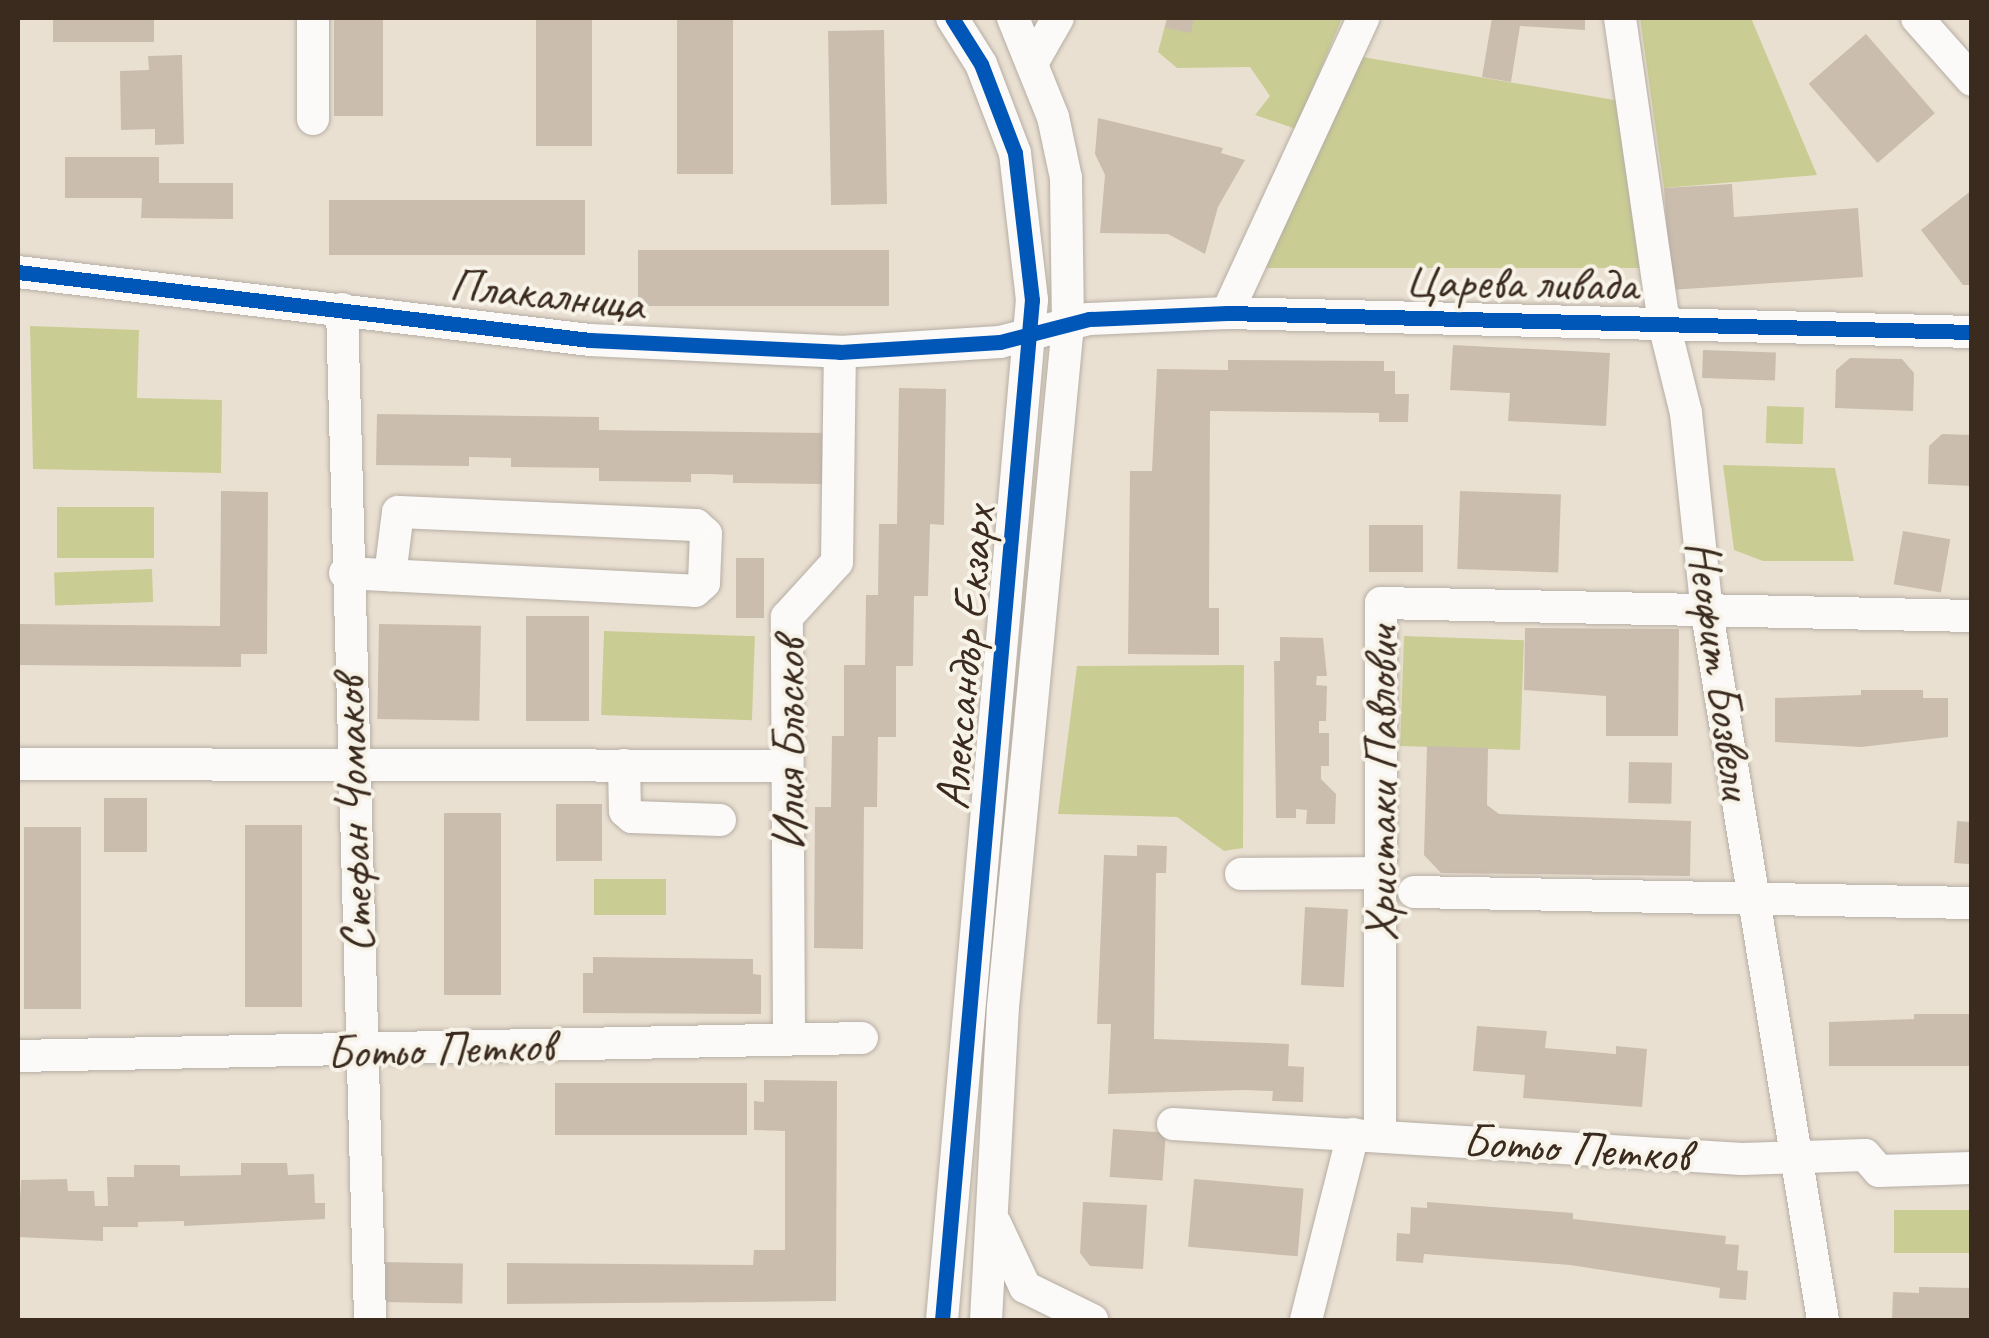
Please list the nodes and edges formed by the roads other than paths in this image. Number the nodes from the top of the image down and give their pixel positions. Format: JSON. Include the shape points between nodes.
{"nodes":[{"id":1,"x":313,"y":18,"type":"edge"},
{"id":2,"x":952,"y":18,"type":"edge"},
{"id":3,"x":1013,"y":18,"type":"edge"},
{"id":4,"x":1058,"y":18,"type":"edge"},
{"id":5,"x":1363,"y":18,"type":"edge"},
{"id":6,"x":1620,"y":18,"type":"edge"},
{"id":7,"x":1917,"y":18,"type":"edge"},
{"id":8,"x":1034,"y":60,"type":"junction"},
{"id":9,"x":1971,"y":78,"type":"edge"},
{"id":10,"x":313,"y":120,"type":"dead end"},
{"id":11,"x":18,"y":272,"type":"edge"},
{"id":12,"x":342,"y":309,"type":"junction"},
{"id":13,"x":1227,"y":313,"type":"junction"},
{"id":14,"x":1068,"y":324,"type":"junction"},
{"id":15,"x":1664,"y":324,"type":"junction"},
{"id":16,"x":1972,"y":332,"type":"edge"},
{"id":17,"x":1031,"y":334,"type":"junction"},
{"id":18,"x":840,"y":352,"type":"junction"},
{"id":19,"x":345,"y":573,"type":"junction"},
{"id":20,"x":390,"y":575,"type":"junction"},
{"id":21,"x":1707,"y":613,"type":"junction"},
{"id":22,"x":1972,"y":616,"type":"edge"},
{"id":23,"x":18,"y":764,"type":"edge"},
{"id":24,"x":352,"y":764,"type":"junction"},
{"id":25,"x":624,"y":766,"type":"junction"},
{"id":26,"x":787,"y":766,"type":"junction"},
{"id":27,"x":720,"y":820,"type":"dead end"},
{"id":28,"x":1380,"y":873,"type":"junction"},
{"id":29,"x":1241,"y":874,"type":"dead end"},
{"id":30,"x":1414,"y":892,"type":"dead end"},
{"id":31,"x":1756,"y":899,"type":"junction"},
{"id":32,"x":1972,"y":903,"type":"edge"},
{"id":33,"x":789,"y":1037,"type":"junction"},
{"id":34,"x":862,"y":1038,"type":"dead end"},
{"id":35,"x":361,"y":1052,"type":"junction"},
{"id":36,"x":18,"y":1056,"type":"edge"},
{"id":37,"x":1173,"y":1124,"type":"dead end"},
{"id":38,"x":1367,"y":1135,"type":"junction"},
{"id":39,"x":1796,"y":1159,"type":"junction"},
{"id":40,"x":1972,"y":1168,"type":"edge"},
{"id":41,"x":989,"y":1205,"type":"junction"},
{"id":42,"x":370,"y":1320,"type":"edge"},
{"id":43,"x":942,"y":1320,"type":"edge"},
{"id":44,"x":986,"y":1320,"type":"edge"},
{"id":45,"x":1092,"y":1320,"type":"edge"},
{"id":46,"x":1306,"y":1320,"type":"edge"},
{"id":47,"x":1823,"y":1320,"type":"edge"}],
"edges":[{"from":1,"to":10,"type":"street"},
{"from":2,"to":17,"type":"street","name":"Александър Екзарх","via":[[981,64],[1016,152],[1028,228]]},
{"from":3,"to":8,"type":"street","name":"Александър Екзарх"},
{"from":4,"to":8,"type":"street"},
{"from":5,"to":13,"type":"street"},
{"from":6,"to":15,"type":"street","name":"Неофит Бозвели"},
{"from":7,"to":9,"type":"street"},
{"from":8,"to":14,"type":"street","name":"Александър Екзарх","via":[[1066,178]]},
{"from":11,"to":12,"type":"street","name":"Плакалница"},
{"from":12,"to":18,"type":"street","name":"Плакалница","via":[[590,340]]},
{"from":12,"to":19,"type":"street","name":"Стефан Чомаков"},
{"from":13,"to":14,"type":"street","name":"Царева ливада"},
{"from":13,"to":15,"type":"street","name":"Царева ливада"},
{"from":14,"to":17,"type":"street","name":"Плакалница"},
{"from":14,"to":41,"type":"street","name":"Александър Екзарх"},
{"from":15,"to":16,"type":"street","name":"Царева ливада"},
{"from":15,"to":21,"type":"street","name":"Неофит Бозвели","via":[[1686,413]]},
{"from":17,"to":18,"type":"street","name":"Плакалница","via":[[929,351]]},
{"from":17,"to":43,"type":"street","name":"Александър Екзарх"},
{"from":18,"to":26,"type":"street","name":"Илия Блъсков","via":[[837,562],[787,617]]},
{"from":19,"to":20,"type":"street"},
{"from":19,"to":24,"type":"street","name":"Стефан Чомаков"},
{"from":20,"to":20,"type":"street","via":[[695,592],[704,583],[706,534],[696,525],[398,512]]},
{"from":21,"to":22,"type":"street","name":"Христаки Павлович"},
{"from":21,"to":28,"type":"street","name":"Христаки Павлович","via":[[1381,603]]},
{"from":21,"to":31,"type":"street","name":"Неофит Бозвели"},
{"from":23,"to":24,"type":"street"},
{"from":24,"to":25,"type":"street"},
{"from":24,"to":35,"type":"street","name":"Стефан Чомаков"},
{"from":25,"to":26,"type":"street"},
{"from":25,"to":27,"type":"street","via":[[625,810],[632,817]]},
{"from":26,"to":33,"type":"street","name":"Илия Блъсков"},
{"from":28,"to":29,"type":"street"},
{"from":28,"to":38,"type":"street","name":"Христаки Павлович"},
{"from":30,"to":31,"type":"street"},
{"from":31,"to":32,"type":"street"},
{"from":31,"to":39,"type":"street","name":"Неофит Бозвели"},
{"from":33,"to":34,"type":"street","name":"Ботьо Петков"},
{"from":33,"to":35,"type":"street","name":"Ботьо Петков"},
{"from":35,"to":36,"type":"street","name":"Ботьо Петков"},
{"from":35,"to":42,"type":"street","name":"Стефан Чомаков"},
{"from":37,"to":38,"type":"street","name":"Ботьо Петков"},
{"from":38,"to":39,"type":"street","name":"Ботьо Петков"},
{"from":38,"to":46,"type":"street","name":"Христаки Павлович"},
{"from":39,"to":40,"type":"street","name":"Ботьо Петков","via":[[1865,1155],[1879,1171]]},
{"from":39,"to":47,"type":"street","name":"Неофит Бозвели"},
{"from":41,"to":44,"type":"street","name":"Александър Екзарх"},
{"from":41,"to":45,"type":"street","via":[[1026,1288]]}]}
